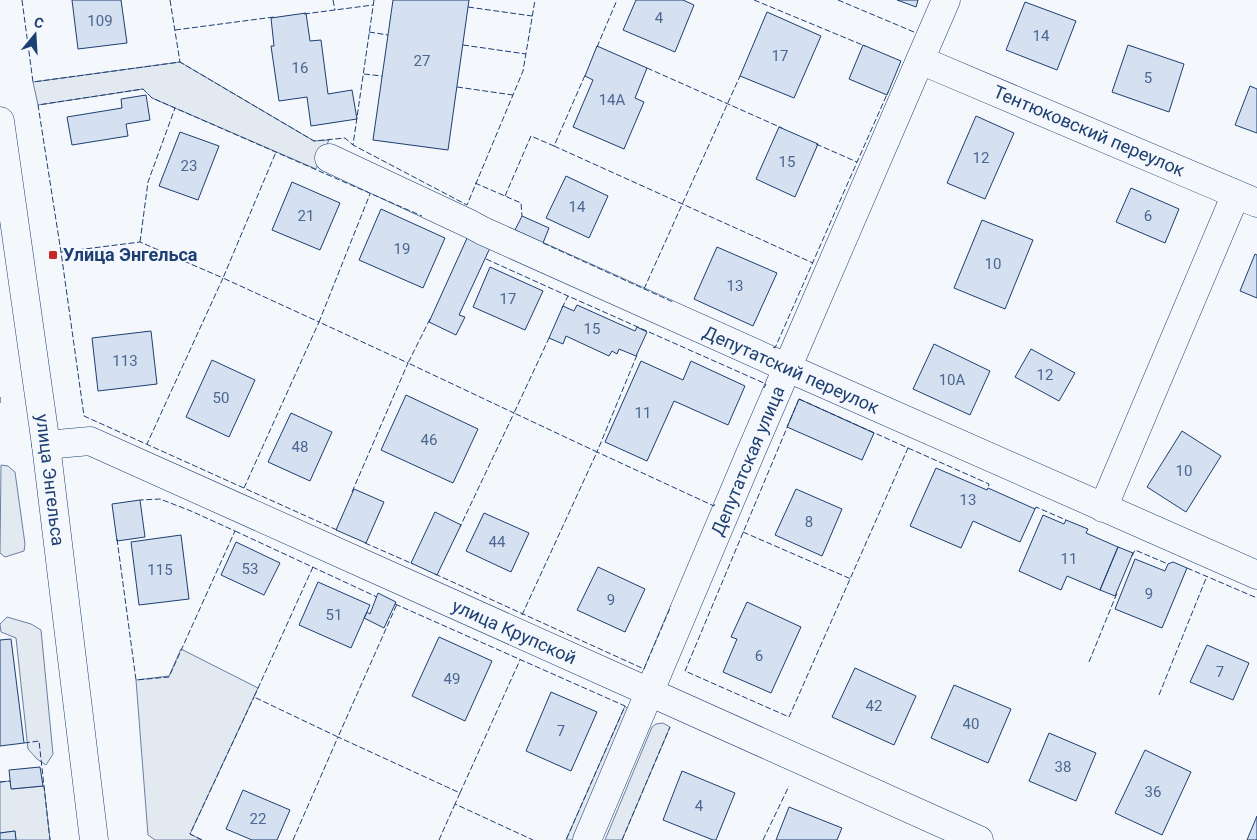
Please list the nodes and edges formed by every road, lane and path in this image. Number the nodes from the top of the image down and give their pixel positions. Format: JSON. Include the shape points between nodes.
{"nodes":[{"id":1,"x":946,"y":0,"type":"edge"},
{"id":2,"x":920,"y":60,"type":"junction"},
{"id":3,"x":0,"y":121,"type":"edge"},
{"id":4,"x":328,"y":158,"type":"dead end"},
{"id":5,"x":1247,"y":198,"type":"edge"},
{"id":6,"x":788,"y":368,"type":"junction"},
{"id":7,"x":46,"y":445,"type":"junction"},
{"id":8,"x":1103,"y":508,"type":"junction"},
{"id":9,"x":1257,"y":575,"type":"edge"},
{"id":10,"x":650,"y":692,"type":"junction"},
{"id":11,"x":94,"y":840,"type":"edge"},
{"id":12,"x":586,"y":840,"type":"edge"},
{"id":13,"x":979,"y":840,"type":"edge"}],
"edges":[{"from":1,"to":2,"type":"street","name":"Депутатская улица"},
{"from":2,"to":5,"type":"street","name":"Тентюковский переулок"},
{"from":2,"to":6,"type":"street","name":"Депутатская улица"},
{"from":3,"to":7,"type":"street","name":"улица Энгельса"},
{"from":4,"to":6,"type":"street","name":"Депутатский переулок","via":[[483,232]]},
{"from":5,"to":8,"type":"street"},
{"from":6,"to":8,"type":"street","name":"Депутатский переулок"},
{"from":6,"to":10,"type":"street","name":"Депутатская улица"},
{"from":7,"to":10,"type":"street","name":"улица Крупской","via":[[90,441]]},
{"from":7,"to":11,"type":"street","name":"улица Энгельса"},
{"from":8,"to":9,"type":"street","name":"Депутатский переулок"},
{"from":10,"to":12,"type":"street","name":"Депутатская улица"},
{"from":10,"to":13,"type":"street","name":"улица Крупской"}]}
